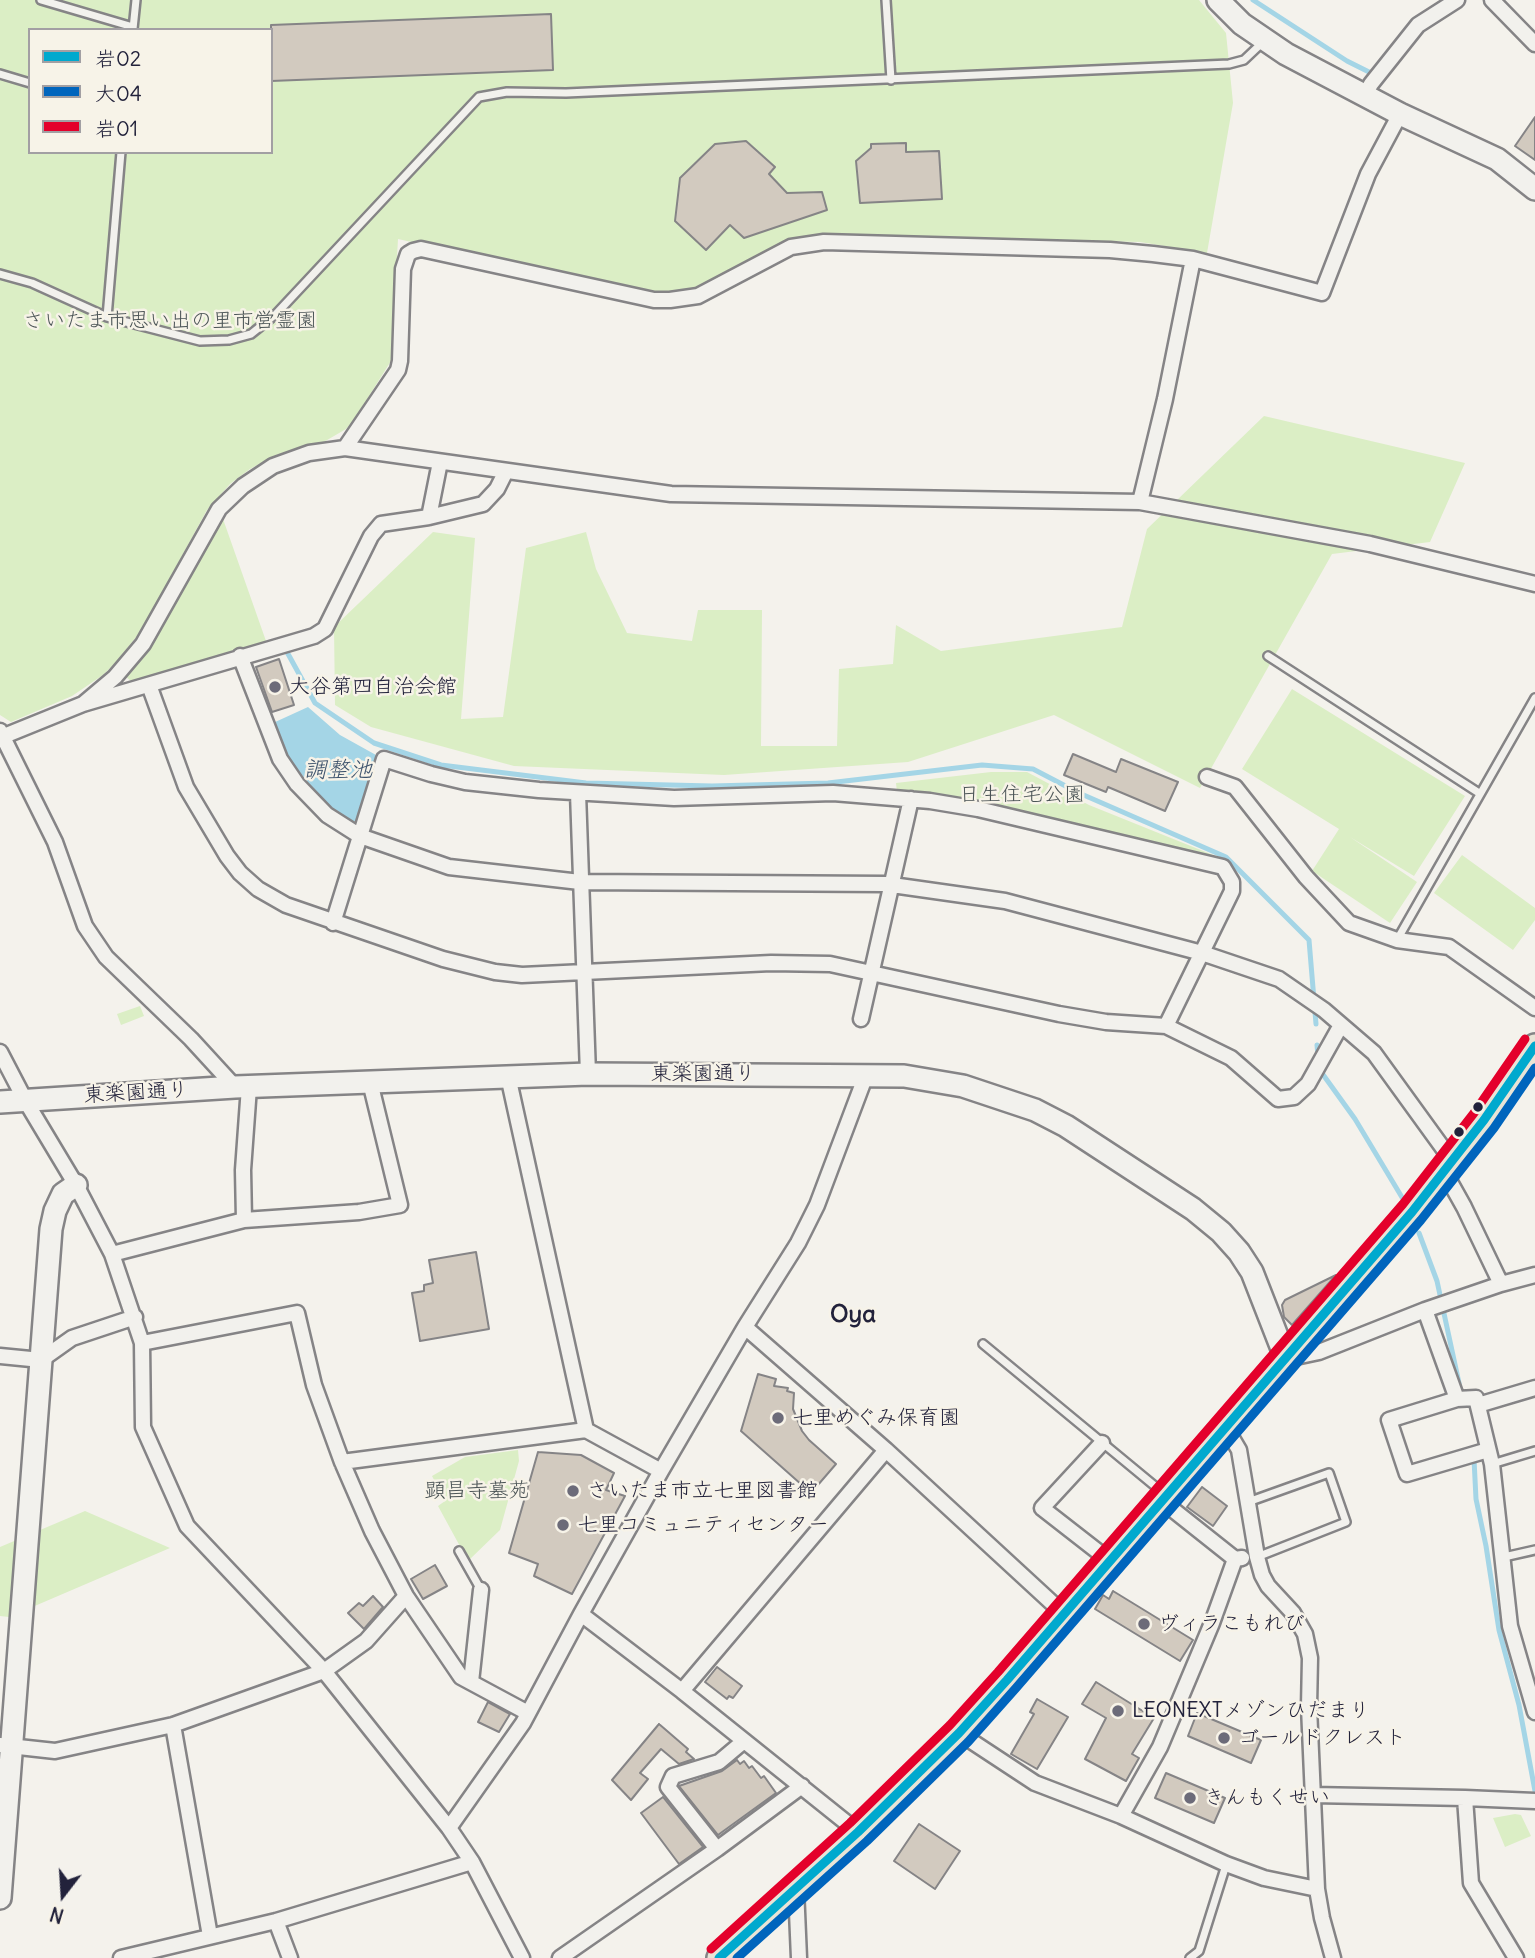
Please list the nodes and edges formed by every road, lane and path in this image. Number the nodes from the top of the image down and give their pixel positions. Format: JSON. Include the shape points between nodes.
{"nodes":[{"id":1,"x":41,"y":0,"type":"edge"},
{"id":2,"x":136,"y":0,"type":"edge"},
{"id":3,"x":886,"y":0,"type":"edge"},
{"id":4,"x":1218,"y":0,"type":"edge"},
{"id":5,"x":1457,"y":0,"type":"edge"},
{"id":6,"x":1492,"y":0,"type":"edge"},
{"id":7,"x":130,"y":28,"type":"edge"},
{"id":8,"x":133,"y":28,"type":"edge"},
{"id":9,"x":1264,"y":40,"type":"junction"},
{"id":10,"x":1535,"y":44,"type":"edge"},
{"id":11,"x":0,"y":74,"type":"edge"},
{"id":12,"x":891,"y":80,"type":"junction"},
{"id":13,"x":28,"y":82,"type":"edge"},
{"id":14,"x":1371,"y":84,"type":"junction"},
{"id":15,"x":1400,"y":114,"type":"junction"},
{"id":16,"x":121,"y":154,"type":"edge"},
{"id":17,"x":1535,"y":189,"type":"edge"},
{"id":18,"x":1194,"y":259,"type":"junction"},
{"id":19,"x":0,"y":274,"type":"edge"},
{"id":20,"x":107,"y":317,"type":"junction"},
{"id":21,"x":345,"y":448,"type":"junction"},
{"id":22,"x":440,"y":462,"type":"junction"},
{"id":23,"x":506,"y":471,"type":"junction"},
{"id":24,"x":1140,"y":502,"type":"junction"},
{"id":25,"x":429,"y":517,"type":"junction"},
{"id":26,"x":1535,"y":584,"type":"edge"},
{"id":27,"x":240,"y":656,"type":"junction"},
{"id":28,"x":1268,"y":656,"type":"dead end"},
{"id":29,"x":149,"y":685,"type":"junction"},
{"id":30,"x":1535,"y":698,"type":"edge"},
{"id":31,"x":83,"y":704,"type":"junction"},
{"id":32,"x":2,"y":734,"type":"edge"},
{"id":33,"x":1207,"y":777,"type":"dead end"},
{"id":34,"x":578,"y":793,"type":"junction"},
{"id":35,"x":1479,"y":793,"type":"junction"},
{"id":36,"x":911,"y":799,"type":"junction"},
{"id":37,"x":360,"y":836,"type":"junction"},
{"id":38,"x":580,"y":882,"type":"junction"},
{"id":39,"x":891,"y":884,"type":"junction"},
{"id":40,"x":333,"y":923,"type":"junction"},
{"id":41,"x":1397,"y":940,"type":"junction"},
{"id":42,"x":1202,"y":953,"type":"junction"},
{"id":43,"x":585,"y":971,"type":"junction"},
{"id":44,"x":871,"y":973,"type":"junction"},
{"id":45,"x":1535,"y":1008,"type":"edge"},
{"id":46,"x":860,"y":1019,"type":"dead end"},
{"id":47,"x":1341,"y":1025,"type":"junction"},
{"id":48,"x":1166,"y":1026,"type":"junction"},
{"id":49,"x":1535,"y":1046,"type":"edge"},
{"id":50,"x":0,"y":1052,"type":"edge"},
{"id":51,"x":588,"y":1074,"type":"junction"},
{"id":52,"x":866,"y":1075,"type":"junction"},
{"id":53,"x":508,"y":1076,"type":"junction"},
{"id":54,"x":370,"y":1082,"type":"junction"},
{"id":55,"x":242,"y":1087,"type":"junction"},
{"id":56,"x":25,"y":1100,"type":"junction"},
{"id":57,"x":0,"y":1102,"type":"edge"},
{"id":58,"x":1449,"y":1167,"type":"junction"},
{"id":59,"x":76,"y":1185,"type":"junction"},
{"id":60,"x":244,"y":1220,"type":"junction"},
{"id":61,"x":112,"y":1254,"type":"junction"},
{"id":62,"x":1535,"y":1275,"type":"edge"},
{"id":63,"x":1501,"y":1284,"type":"junction"},
{"id":64,"x":1437,"y":1306,"type":"junction"},
{"id":65,"x":135,"y":1317,"type":"junction"},
{"id":66,"x":745,"y":1327,"type":"junction"},
{"id":67,"x":142,"y":1343,"type":"junction"},
{"id":68,"x":983,"y":1344,"type":"dead end"},
{"id":69,"x":0,"y":1356,"type":"edge"},
{"id":70,"x":1286,"y":1359,"type":"junction"},
{"id":71,"x":41,"y":1360,"type":"junction"},
{"id":72,"x":1535,"y":1388,"type":"edge"},
{"id":73,"x":1457,"y":1399,"type":"junction"},
{"id":74,"x":1478,"y":1405,"type":"junction"},
{"id":75,"x":1226,"y":1428,"type":"junction"},
{"id":76,"x":586,"y":1430,"type":"junction"},
{"id":77,"x":1102,"y":1443,"type":"junction"},
{"id":78,"x":886,"y":1450,"type":"junction"},
{"id":79,"x":1535,"y":1451,"type":"edge"},
{"id":80,"x":1490,"y":1457,"type":"junction"},
{"id":81,"x":342,"y":1462,"type":"junction"},
{"id":82,"x":661,"y":1471,"type":"junction"},
{"id":83,"x":1162,"y":1501,"type":"junction"},
{"id":84,"x":1248,"y":1502,"type":"junction"},
{"id":85,"x":1535,"y":1549,"type":"edge"},
{"id":86,"x":459,"y":1551,"type":"dead end"},
{"id":87,"x":1257,"y":1557,"type":"junction"},
{"id":88,"x":1504,"y":1557,"type":"junction"},
{"id":89,"x":1235,"y":1559,"type":"junction"},
{"id":90,"x":1110,"y":1561,"type":"junction"},
{"id":91,"x":481,"y":1590,"type":"joint"},
{"id":92,"x":406,"y":1596,"type":"junction"},
{"id":93,"x":580,"y":1614,"type":"junction"},
{"id":94,"x":1064,"y":1614,"type":"junction"},
{"id":95,"x":324,"y":1671,"type":"junction"},
{"id":96,"x":471,"y":1682,"type":"junction"},
{"id":97,"x":682,"y":1691,"type":"junction"},
{"id":98,"x":1535,"y":1712,"type":"edge"},
{"id":99,"x":528,"y":1713,"type":"junction"},
{"id":100,"x":173,"y":1725,"type":"junction"},
{"id":101,"x":959,"y":1733,"type":"junction"},
{"id":102,"x":744,"y":1741,"type":"junction"},
{"id":103,"x":6,"y":1745,"type":"edge"},
{"id":104,"x":802,"y":1786,"type":"junction"},
{"id":105,"x":1314,"y":1795,"type":"junction"},
{"id":106,"x":1465,"y":1798,"type":"junction"},
{"id":107,"x":1534,"y":1804,"type":"edge"},
{"id":108,"x":1121,"y":1816,"type":"junction"},
{"id":109,"x":449,"y":1828,"type":"junction"},
{"id":110,"x":858,"y":1832,"type":"junction"},
{"id":111,"x":717,"y":1849,"type":"junction"},
{"id":112,"x":472,"y":1862,"type":"junction"},
{"id":113,"x":1226,"y":1864,"type":"junction"},
{"id":114,"x":796,"y":1888,"type":"junction"},
{"id":115,"x":1317,"y":1889,"type":"junction"},
{"id":116,"x":0,"y":1898,"type":"edge"},
{"id":117,"x":276,"y":1921,"type":"junction"},
{"id":118,"x":210,"y":1936,"type":"junction"},
{"id":119,"x":565,"y":1957,"type":"edge"},
{"id":120,"x":722,"y":1957,"type":"edge"},
{"id":121,"x":121,"y":1958,"type":"edge"},
{"id":122,"x":290,"y":1958,"type":"edge"},
{"id":123,"x":522,"y":1958,"type":"edge"},
{"id":124,"x":799,"y":1958,"type":"edge"},
{"id":125,"x":1190,"y":1958,"type":"edge"},
{"id":126,"x":1334,"y":1958,"type":"edge"},
{"id":127,"x":1516,"y":1958,"type":"edge"}],
"edges":[{"from":1,"to":7,"type":"lane"},
{"from":2,"to":8,"type":"lane"},
{"from":3,"to":12,"type":"lane"},
{"from":4,"to":9,"type":"street"},
{"from":5,"to":14,"type":"street","via":[[1419,25]]},
{"from":6,"to":10,"type":"street"},
{"from":9,"to":12,"type":"lane","via":[[1252,54],[1233,64]]},
{"from":9,"to":14,"type":"street"},
{"from":11,"to":13,"type":"lane"},
{"from":12,"to":20,"type":"lane","via":[[507,92],[479,97],[276,314],[251,334],[200,341]]},
{"from":14,"to":15,"type":"street"},
{"from":15,"to":17,"type":"street","via":[[1497,159]]},
{"from":15,"to":18,"type":"street","via":[[1368,174],[1322,293]]},
{"from":16,"to":20,"type":"lane"},
{"from":18,"to":21,"type":"street","via":[[1097,250],[807,243],[698,296],[670,300],[642,299],[413,251],[402,270],[398,369]]},
{"from":18,"to":24,"type":"street"},
{"from":19,"to":20,"type":"lane","via":[[32,283]]},
{"from":21,"to":22,"type":"street"},
{"from":21,"to":31,"type":"street","via":[[309,453],[273,466],[219,509],[143,644],[116,677]]},
{"from":22,"to":23,"type":"street"},
{"from":22,"to":25,"type":"street"},
{"from":23,"to":24,"type":"street","via":[[671,494]]},
{"from":23,"to":25,"type":"street","via":[[483,504]]},
{"from":24,"to":26,"type":"street","via":[[1370,544]]},
{"from":25,"to":27,"type":"street","via":[[381,524],[370,536],[324,629],[314,636]]},
{"from":27,"to":29,"type":"street"},
{"from":27,"to":37,"type":"street","via":[[280,759],[327,815]]},
{"from":28,"to":35,"type":"lane"},
{"from":29,"to":31,"type":"street"},
{"from":29,"to":40,"type":"street","via":[[186,787],[240,873],[286,905]]},
{"from":30,"to":35,"type":"lane"},
{"from":31,"to":32,"type":"street"},
{"from":32,"to":55,"type":"street","via":[[55,842],[85,926],[106,957]]},
{"from":33,"to":41,"type":"street","via":[[1235,787],[1349,922]]},
{"from":34,"to":36,"type":"street","via":[[674,798],[833,793]]},
{"from":34,"to":37,"type":"street","via":[[465,782],[384,759]]},
{"from":34,"to":38,"type":"street"},
{"from":35,"to":41,"type":"lane"},
{"from":36,"to":39,"type":"street"},
{"from":36,"to":42,"type":"street","via":[[978,809],[1223,867],[1232,891]]},
{"from":37,"to":38,"type":"street","via":[[449,867]]},
{"from":37,"to":40,"type":"street"},
{"from":38,"to":39,"type":"street"},
{"from":38,"to":43,"type":"street"},
{"from":39,"to":42,"type":"street","via":[[1006,901]]},
{"from":39,"to":44,"type":"street"},
{"from":40,"to":43,"type":"street","via":[[495,972]]},
{"from":41,"to":45,"type":"street","via":[[1449,947]]},
{"from":42,"to":47,"type":"street","via":[[1279,979]]},
{"from":42,"to":48,"type":"street"},
{"from":43,"to":44,"type":"street","via":[[771,963],[830,964]]},
{"from":43,"to":51,"type":"street"},
{"from":44,"to":46,"type":"street"},
{"from":44,"to":48,"type":"street","via":[[1059,1014]]},
{"from":47,"to":48,"type":"street","via":[[1308,1084],[1294,1097],[1278,1099],[1231,1058]]},
{"from":47,"to":58,"type":"street","via":[[1374,1053]]},
{"from":49,"to":58,"type":"main road"},
{"from":50,"to":56,"type":"street"},
{"from":51,"to":52,"type":"street","name":"東楽園通り"},
{"from":51,"to":53,"type":"street","name":"東楽園通り"},
{"from":52,"to":66,"type":"street","via":[[817,1205]]},
{"from":52,"to":70,"type":"street","name":"東楽園通り","via":[[963,1086],[1035,1110],[1193,1209],[1239,1252],[1252,1272]]},
{"from":53,"to":54,"type":"street","name":"東楽園通り"},
{"from":53,"to":76,"type":"street"},
{"from":54,"to":55,"type":"street","name":"東楽園通り"},
{"from":54,"to":60,"type":"street","via":[[401,1205]]},
{"from":55,"to":56,"type":"street","name":"東楽園通り"},
{"from":55,"to":60,"type":"street"},
{"from":56,"to":57,"type":"street","name":"東楽園通り"},
{"from":56,"to":59,"type":"street"},
{"from":58,"to":63,"type":"street"},
{"from":58,"to":70,"type":"main road"},
{"from":59,"to":61,"type":"street"},
{"from":59,"to":71,"type":"street","via":[[63,1194],[51,1229]]},
{"from":60,"to":61,"type":"street"},
{"from":61,"to":65,"type":"street"},
{"from":62,"to":63,"type":"street"},
{"from":63,"to":64,"type":"street"},
{"from":64,"to":70,"type":"street","via":[[1319,1352]]},
{"from":64,"to":73,"type":"street"},
{"from":65,"to":67,"type":"street"},
{"from":65,"to":71,"type":"street","via":[[72,1338]]},
{"from":66,"to":78,"type":"street"},
{"from":66,"to":82,"type":"street"},
{"from":67,"to":81,"type":"street","via":[[297,1313],[314,1385]]},
{"from":67,"to":95,"type":"street","via":[[143,1427],[187,1526]]},
{"from":68,"to":77,"type":"lane"},
{"from":69,"to":71,"type":"street"},
{"from":70,"to":75,"type":"main road"},
{"from":71,"to":103,"type":"street"},
{"from":72,"to":74,"type":"street"},
{"from":73,"to":74,"type":"street","via":[[1476,1398]]},
{"from":73,"to":80,"type":"street","via":[[1389,1420],[1407,1474]]},
{"from":74,"to":80,"type":"street"},
{"from":75,"to":83,"type":"main road"},
{"from":75,"to":84,"type":"street","via":[[1239,1450]]},
{"from":76,"to":81,"type":"street"},
{"from":76,"to":82,"type":"street"},
{"from":77,"to":83,"type":"lane","via":[[1156,1488]]},
{"from":77,"to":90,"type":"street","via":[[1042,1508]]},
{"from":78,"to":94,"type":"street"},
{"from":78,"to":97,"type":"street"},
{"from":79,"to":80,"type":"lane"},
{"from":80,"to":88,"type":"street"},
{"from":81,"to":92,"type":"street"},
{"from":82,"to":93,"type":"street"},
{"from":83,"to":89,"type":"street"},
{"from":83,"to":90,"type":"main road"},
{"from":84,"to":87,"type":"street"},
{"from":84,"to":87,"type":"lane","via":[[1329,1473],[1346,1522]]},
{"from":85,"to":88,"type":"lane"},
{"from":86,"to":91,"type":"lane"},
{"from":87,"to":89,"type":"street"},
{"from":87,"to":105,"type":"street","via":[[1268,1586],[1306,1634]]},
{"from":88,"to":98,"type":"street","via":[[1510,1626]]},
{"from":89,"to":108,"type":"street","via":[[1160,1747]]},
{"from":90,"to":94,"type":"main road"},
{"from":91,"to":96,"type":"street"},
{"from":92,"to":95,"type":"street","via":[[366,1641]]},
{"from":92,"to":96,"type":"street","via":[[461,1676]]},
{"from":93,"to":97,"type":"street"},
{"from":93,"to":99,"type":"street"},
{"from":94,"to":101,"type":"main road"},
{"from":95,"to":100,"type":"street"},
{"from":95,"to":109,"type":"street"},
{"from":96,"to":99,"type":"street"},
{"from":97,"to":102,"type":"street"},
{"from":99,"to":109,"type":"street"},
{"from":100,"to":103,"type":"street","via":[[55,1751]]},
{"from":100,"to":118,"type":"street"},
{"from":101,"to":108,"type":"street","via":[[1035,1783]]},
{"from":101,"to":110,"type":"main road"},
{"from":102,"to":104,"type":"street"},
{"from":102,"to":111,"type":"street","via":[[719,1762],[673,1776],[668,1787]]},
{"from":103,"to":116,"type":"street"},
{"from":104,"to":110,"type":"street"},
{"from":104,"to":111,"type":"street"},
{"from":105,"to":106,"type":"street"},
{"from":105,"to":115,"type":"street"},
{"from":106,"to":107,"type":"street"},
{"from":106,"to":127,"type":"street","via":[[1471,1883]]},
{"from":108,"to":113,"type":"street"},
{"from":109,"to":112,"type":"street"},
{"from":110,"to":114,"type":"main road"},
{"from":111,"to":119,"type":"street"},
{"from":112,"to":117,"type":"street"},
{"from":112,"to":123,"type":"street"},
{"from":113,"to":115,"type":"street"},
{"from":113,"to":125,"type":"lane","via":[[1199,1951]]},
{"from":114,"to":120,"type":"main road"},
{"from":114,"to":124,"type":"street"},
{"from":115,"to":126,"type":"street"},
{"from":117,"to":118,"type":"street"},
{"from":117,"to":122,"type":"street"},
{"from":118,"to":121,"type":"street"}]}
